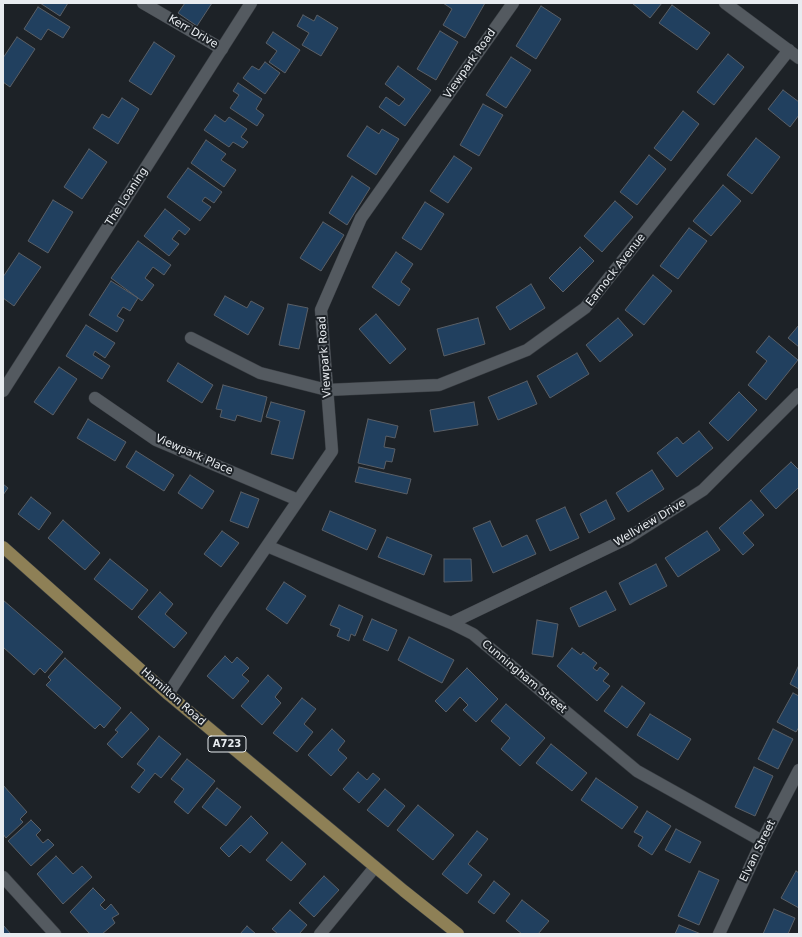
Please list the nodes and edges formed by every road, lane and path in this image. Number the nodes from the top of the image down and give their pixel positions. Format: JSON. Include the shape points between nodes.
{"nodes":[{"id":1,"x":143,"y":3,"type":"edge"},
{"id":2,"x":251,"y":3,"type":"edge"},
{"id":3,"x":513,"y":3,"type":"edge"},
{"id":4,"x":725,"y":3,"type":"edge"},
{"id":5,"x":222,"y":49,"type":"junction"},
{"id":6,"x":788,"y":50,"type":"junction"},
{"id":7,"x":799,"y":58,"type":"edge"},
{"id":8,"x":191,"y":338,"type":"dead end"},
{"id":9,"x":327,"y":390,"type":"junction"},
{"id":10,"x":3,"y":391,"type":"edge"},
{"id":11,"x":799,"y":394,"type":"edge"},
{"id":12,"x":96,"y":398,"type":"dead end"},
{"id":13,"x":298,"y":500,"type":"junction"},
{"id":14,"x":267,"y":546,"type":"junction"},
{"id":15,"x":3,"y":547,"type":"edge"},
{"id":16,"x":451,"y":623,"type":"junction"},
{"id":17,"x":168,"y":694,"type":"junction"},
{"id":18,"x":799,"y":770,"type":"edge"},
{"id":19,"x":762,"y":841,"type":"junction"},
{"id":20,"x":375,"y":867,"type":"junction"},
{"id":21,"x":5,"y":884,"type":"edge"},
{"id":22,"x":55,"y":934,"type":"edge"},
{"id":23,"x":320,"y":934,"type":"edge"},
{"id":24,"x":458,"y":934,"type":"edge"},
{"id":25,"x":719,"y":934,"type":"edge"}],
"edges":[{"from":1,"to":5,"type":"street","name":"Kerr Drive"},
{"from":2,"to":5,"type":"street","name":"The Loaning"},
{"from":3,"to":9,"type":"street","name":"Viewpark Road","via":[[361,218],[321,310]]},
{"from":4,"to":6,"type":"street"},
{"from":5,"to":10,"type":"street","name":"The Loaning"},
{"from":6,"to":7,"type":"street"},
{"from":6,"to":9,"type":"street","name":"Earnock Avenue","via":[[585,308],[527,350],[440,384]]},
{"from":8,"to":9,"type":"street","name":"Earnock Avenue","via":[[260,373]]},
{"from":9,"to":13,"type":"street","name":"Viewpark Road","via":[[332,451]]},
{"from":11,"to":16,"type":"street","name":"Wellview Drive","via":[[703,490],[628,538]]},
{"from":12,"to":13,"type":"street","name":"Viewpark Place","via":[[156,440]]},
{"from":13,"to":14,"type":"street","name":"Viewpark Road"},
{"from":14,"to":16,"type":"street","name":"Cunningham Street"},
{"from":14,"to":17,"type":"street","name":"Viewpark Road"},
{"from":15,"to":17,"type":"main road","name":"Hamilton Road","number":"A723"},
{"from":16,"to":19,"type":"street","name":"Cunningham Street","via":[[473,634],[637,771]]},
{"from":17,"to":20,"type":"main road","name":"Hamilton Road","number":"A723"},
{"from":18,"to":19,"type":"street","name":"Elvan Street"},
{"from":19,"to":25,"type":"street","name":"Elvan Street"},
{"from":20,"to":23,"type":"street"},
{"from":20,"to":24,"type":"main road","name":"Hamilton Road","number":"A723"},
{"from":21,"to":22,"type":"street"}]}
